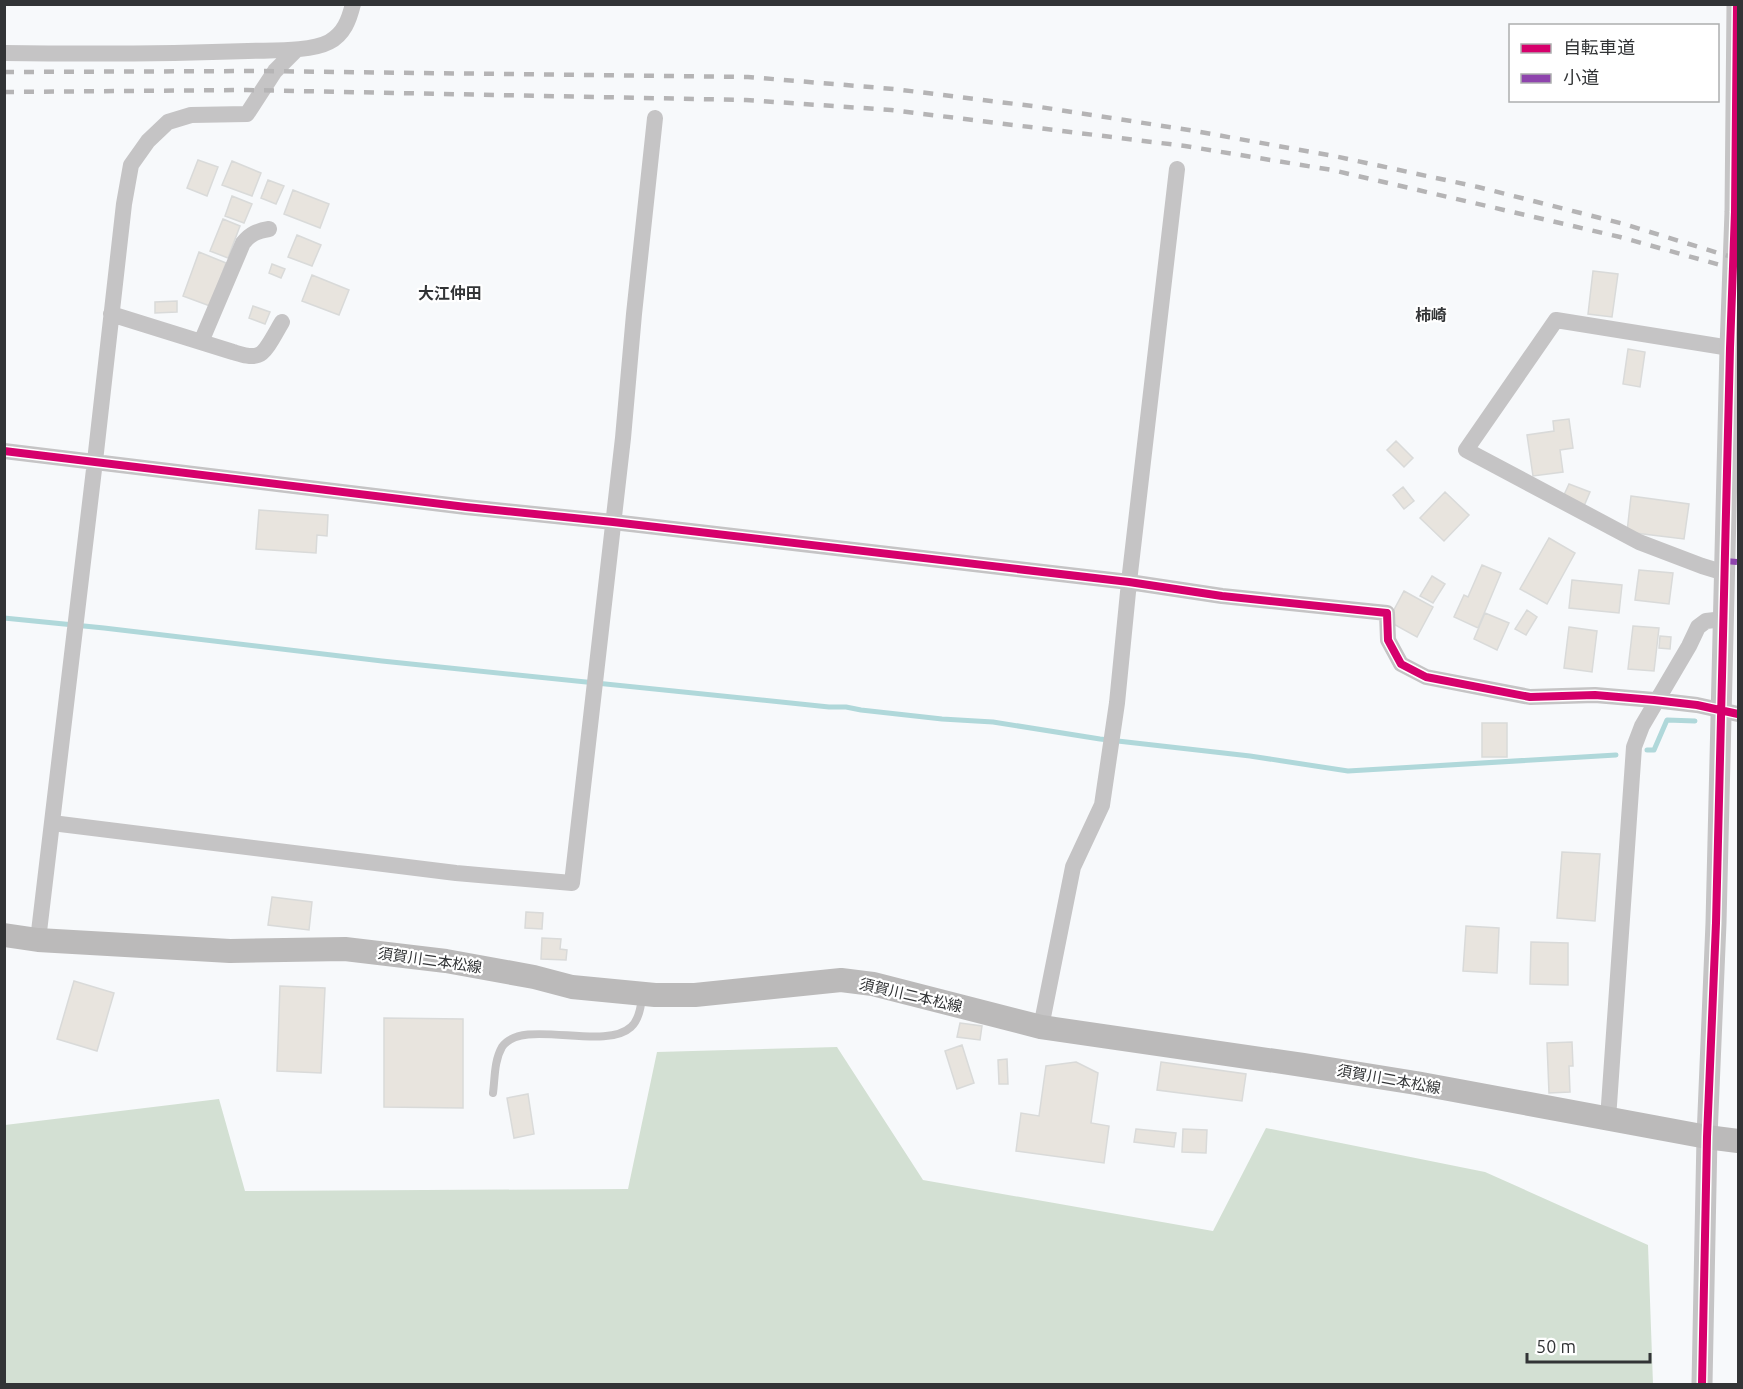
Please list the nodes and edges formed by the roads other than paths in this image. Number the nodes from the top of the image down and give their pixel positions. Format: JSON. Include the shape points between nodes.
{"nodes":[{"id":1,"x":353,"y":4,"type":"edge"},
{"id":2,"x":1737,"y":4,"type":"edge"},
{"id":3,"x":296,"y":50,"type":"junction"},
{"id":4,"x":4,"y":53,"type":"edge"},
{"id":5,"x":655,"y":118,"type":"dead end"},
{"id":6,"x":1177,"y":169,"type":"dead end"},
{"id":7,"x":269,"y":230,"type":"dead end"},
{"id":8,"x":111,"y":314,"type":"junction"},
{"id":9,"x":282,"y":322,"type":"dead end"},
{"id":10,"x":201,"y":342,"type":"junction"},
{"id":11,"x":1730,"y":348,"type":"junction"},
{"id":12,"x":1733,"y":450,"type":"edge"},
{"id":13,"x":4,"y":451,"type":"edge"},
{"id":14,"x":96,"y":461,"type":"junction"},
{"id":15,"x":613,"y":522,"type":"junction"},
{"id":16,"x":1725,"y":573,"type":"junction"},
{"id":17,"x":1129,"y":582,"type":"junction"},
{"id":18,"x":1724,"y":620,"type":"junction"},
{"id":19,"x":1656,"y":700,"type":"junction"},
{"id":20,"x":1730,"y":712,"type":"edge"},
{"id":21,"x":52,"y":823,"type":"junction"},
{"id":22,"x":4,"y":935,"type":"edge"},
{"id":23,"x":38,"y":940,"type":"junction"},
{"id":24,"x":643,"y":994,"type":"junction"},
{"id":25,"x":1041,"y":1027,"type":"junction"},
{"id":26,"x":493,"y":1093,"type":"dead end"},
{"id":27,"x":1608,"y":1119,"type":"junction"},
{"id":28,"x":1707,"y":1137,"type":"junction"},
{"id":29,"x":1738,"y":1141,"type":"edge"},
{"id":30,"x":1702,"y":1384,"type":"edge"}],
"edges":[{"from":1,"to":3,"type":"street","via":[[349,20],[331,41]]},
{"from":2,"to":11,"type":"street"},
{"from":3,"to":4,"type":"street"},
{"from":3,"to":8,"type":"street","via":[[275,71],[247,114],[191,115],[168,122],[131,165]]},
{"from":5,"to":15,"type":"street"},
{"from":6,"to":17,"type":"street"},
{"from":7,"to":10,"type":"street","via":[[258,231],[243,243]]},
{"from":8,"to":10,"type":"street"},
{"from":8,"to":14,"type":"street"},
{"from":9,"to":10,"type":"street","via":[[258,356]]},
{"from":11,"to":12,"type":"street"},
{"from":11,"to":16,"type":"street","via":[[1556,320],[1466,450],[1639,542]]},
{"from":12,"to":16,"type":"street"},
{"from":13,"to":14,"type":"street"},
{"from":14,"to":15,"type":"street"},
{"from":14,"to":21,"type":"street"},
{"from":15,"to":17,"type":"street"},
{"from":15,"to":21,"type":"street","via":[[572,883],[456,873]]},
{"from":16,"to":18,"type":"street"},
{"from":17,"to":19,"type":"street","via":[[1386,613],[1388,640],[1401,664],[1426,677],[1530,697],[1595,695]]},
{"from":17,"to":25,"type":"street","via":[[1102,805],[1073,867]]},
{"from":18,"to":19,"type":"street","via":[[1706,621],[1698,627]]},
{"from":18,"to":20,"type":"street"},
{"from":19,"to":20,"type":"street"},
{"from":19,"to":27,"type":"street","via":[[1634,747]]},
{"from":20,"to":28,"type":"street"},
{"from":21,"to":23,"type":"street"},
{"from":22,"to":23,"type":"main road","name":"須賀川二本松線"},
{"from":23,"to":24,"type":"main road","name":"須賀川二本松線","via":[[230,951],[345,949],[446,961],[572,987]]},
{"from":24,"to":25,"type":"main road","name":"須賀川二本松線","via":[[695,995],[841,980],[889,988]]},
{"from":24,"to":26,"type":"lane","via":[[632,1027],[621,1033],[531,1033],[504,1045],[496,1059]]},
{"from":25,"to":27,"type":"main road","name":"須賀川二本松線","via":[[1326,1068]]},
{"from":27,"to":28,"type":"main road","name":"須賀川二本松線"},
{"from":28,"to":29,"type":"main road","name":"須賀川二本松線"},
{"from":28,"to":30,"type":"street"}]}
